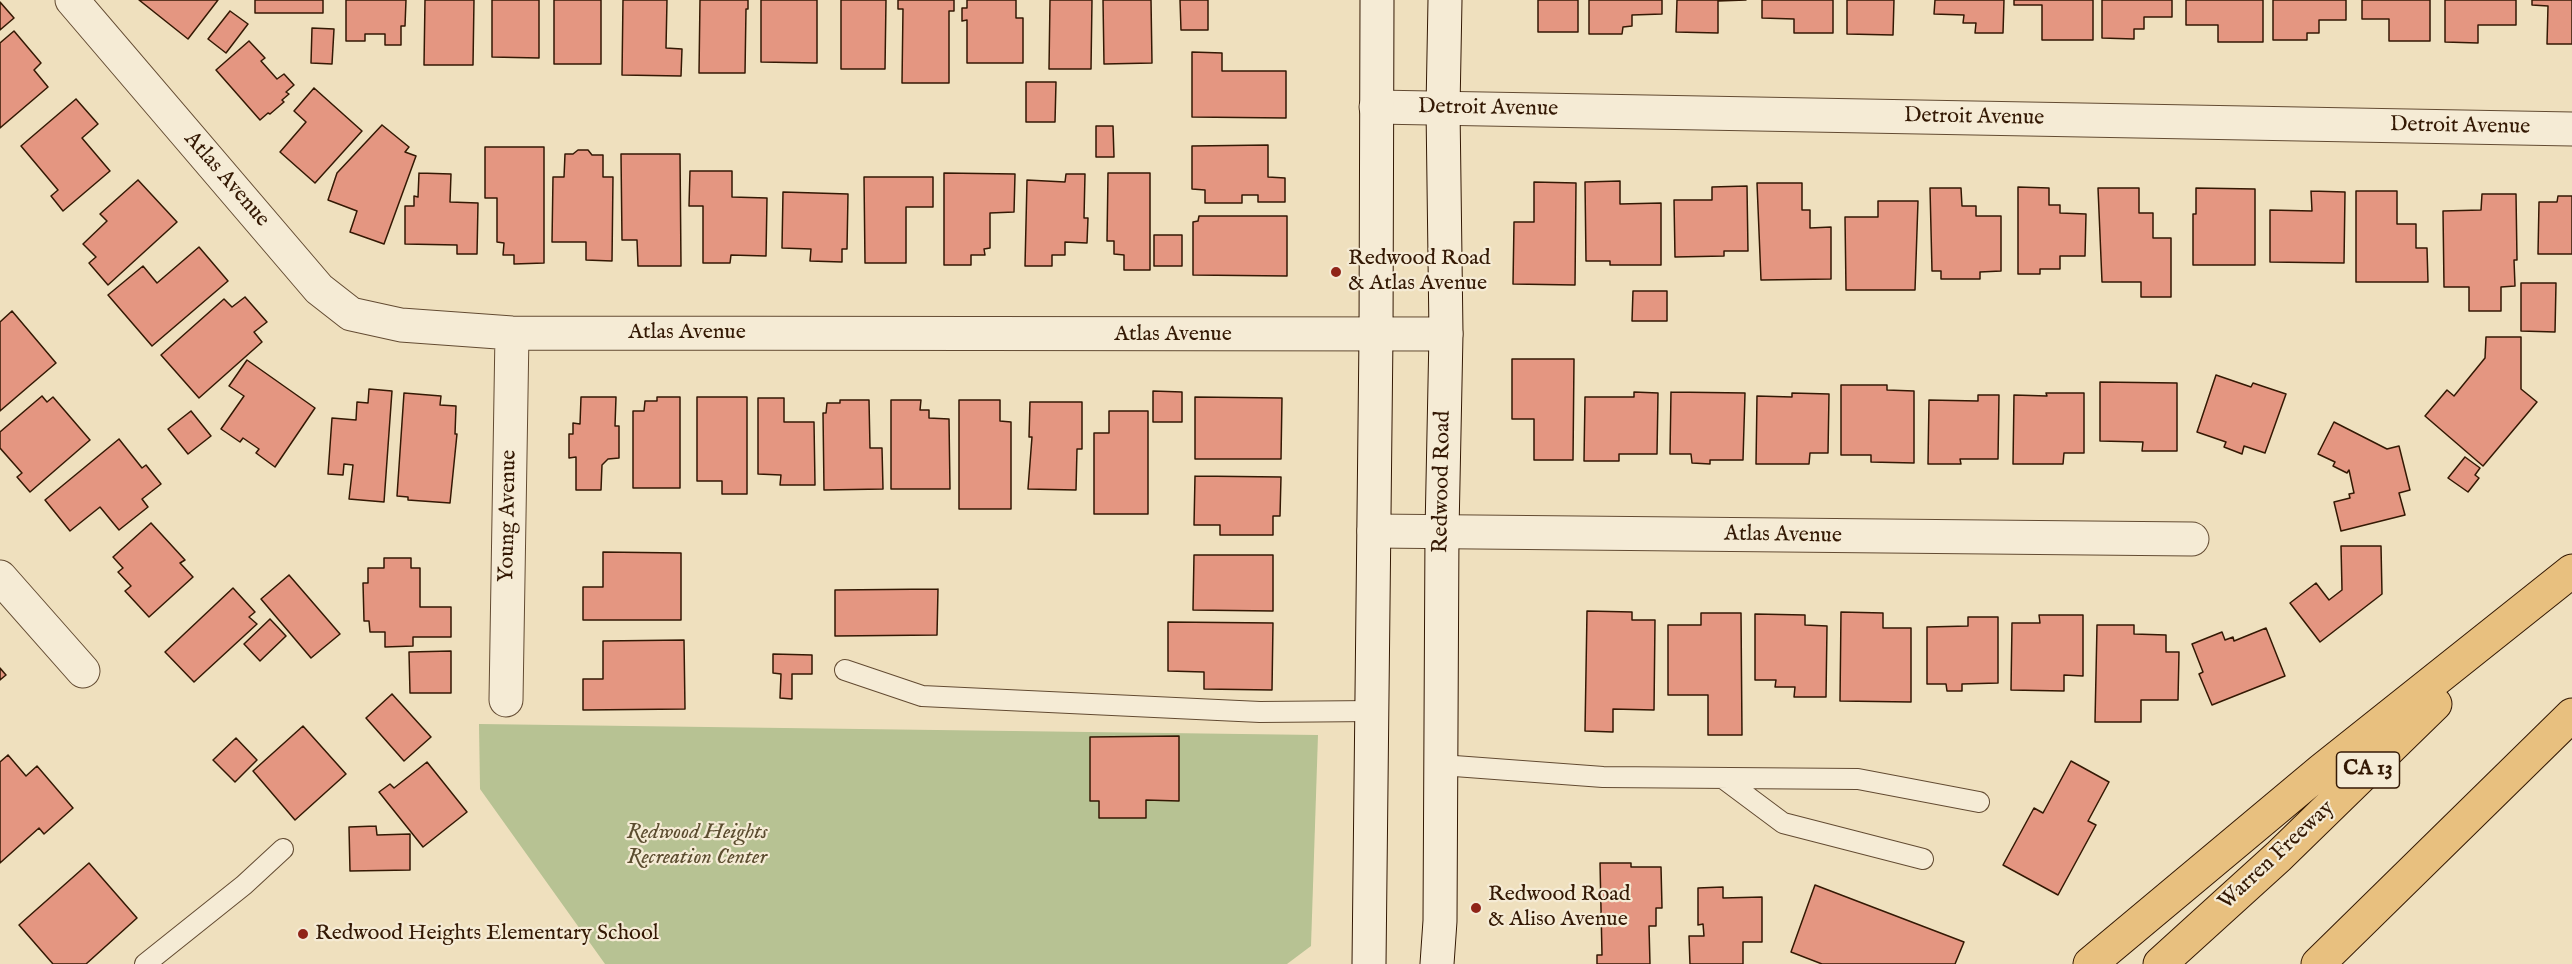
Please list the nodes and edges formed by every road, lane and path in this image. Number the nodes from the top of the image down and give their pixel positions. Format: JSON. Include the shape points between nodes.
{"nodes":[{"id":1,"x":72,"y":0,"type":"edge"},
{"id":2,"x":1377,"y":0,"type":"edge"},
{"id":3,"x":1445,"y":0,"type":"edge"},
{"id":4,"x":1376,"y":107,"type":"junction"},
{"id":5,"x":1443,"y":108,"type":"junction"},
{"id":6,"x":2572,"y":129,"type":"edge"},
{"id":7,"x":512,"y":333,"type":"junction"},
{"id":8,"x":1446,"y":334,"type":"junction"},
{"id":9,"x":1376,"y":335,"type":"junction"},
{"id":10,"x":1374,"y":531,"type":"junction"},
{"id":11,"x":1442,"y":531,"type":"junction"},
{"id":12,"x":2192,"y":539,"type":"dead end"},
{"id":13,"x":2572,"y":571,"type":"edge"},
{"id":14,"x":0,"y":577,"type":"edge"},
{"id":15,"x":845,"y":670,"type":"dead end"},
{"id":16,"x":83,"y":671,"type":"dead end"},
{"id":17,"x":506,"y":700,"type":"dead end"},
{"id":18,"x":1373,"y":711,"type":"junction"},
{"id":19,"x":2572,"y":715,"type":"edge"},
{"id":20,"x":1441,"y":765,"type":"junction"},
{"id":21,"x":1724,"y":780,"type":"junction"},
{"id":22,"x":1979,"y":802,"type":"dead end"},
{"id":23,"x":282,"y":849,"type":"dead end"},
{"id":24,"x":1923,"y":860,"type":"dead end"},
{"id":25,"x":2352,"y":933,"type":"junction"},
{"id":26,"x":145,"y":964,"type":"edge"},
{"id":27,"x":1369,"y":964,"type":"edge"},
{"id":28,"x":1437,"y":964,"type":"edge"},
{"id":29,"x":2090,"y":964,"type":"edge"},
{"id":30,"x":2160,"y":964,"type":"edge"},
{"id":31,"x":2318,"y":964,"type":"edge"},
{"id":32,"x":2324,"y":964,"type":"edge"}],
"edges":[{"from":1,"to":7,"type":"street","name":"Atlas Avenue","via":[[319,289],[351,314],[400,325]]},
{"from":2,"to":4,"type":"street"},
{"from":3,"to":5,"type":"street","name":"Redwood Road"},
{"from":4,"to":5,"type":"street","name":"Detroit Avenue"},
{"from":4,"to":9,"type":"street"},
{"from":5,"to":6,"type":"street","name":"Detroit Avenue"},
{"from":5,"to":8,"type":"street","name":"Redwood Road"},
{"from":7,"to":9,"type":"street","name":"Atlas Avenue"},
{"from":7,"to":17,"type":"street","name":"Young Avenue"},
{"from":8,"to":9,"type":"street","name":"Atlas Avenue"},
{"from":8,"to":11,"type":"street","name":"Redwood Road"},
{"from":9,"to":10,"type":"street"},
{"from":10,"to":11,"type":"street","name":"Atlas Avenue"},
{"from":10,"to":18,"type":"street"},
{"from":11,"to":12,"type":"street","name":"Atlas Avenue"},
{"from":11,"to":20,"type":"street","name":"Redwood Road"},
{"from":13,"to":29,"type":"highway","via":[[2322,770]]},
{"from":13,"to":30,"type":"highway","name":"Warren Freeway","number":"CA 13","via":[[2279,856]]},
{"from":14,"to":16,"type":"street"},
{"from":15,"to":18,"type":"lane","via":[[922,696],[1260,712]]},
{"from":18,"to":27,"type":"street"},
{"from":19,"to":25,"type":"highway"},
{"from":20,"to":21,"type":"lane","via":[[1603,777]]},
{"from":20,"to":28,"type":"street","name":"Redwood Road"},
{"from":21,"to":22,"type":"lane","via":[[1858,779]]},
{"from":21,"to":24,"type":"lane","via":[[1783,823]]},
{"from":23,"to":26,"type":"lane","via":[[244,885]]},
{"from":25,"to":31,"type":"highway"},
{"from":25,"to":32,"type":"highway"}]}
